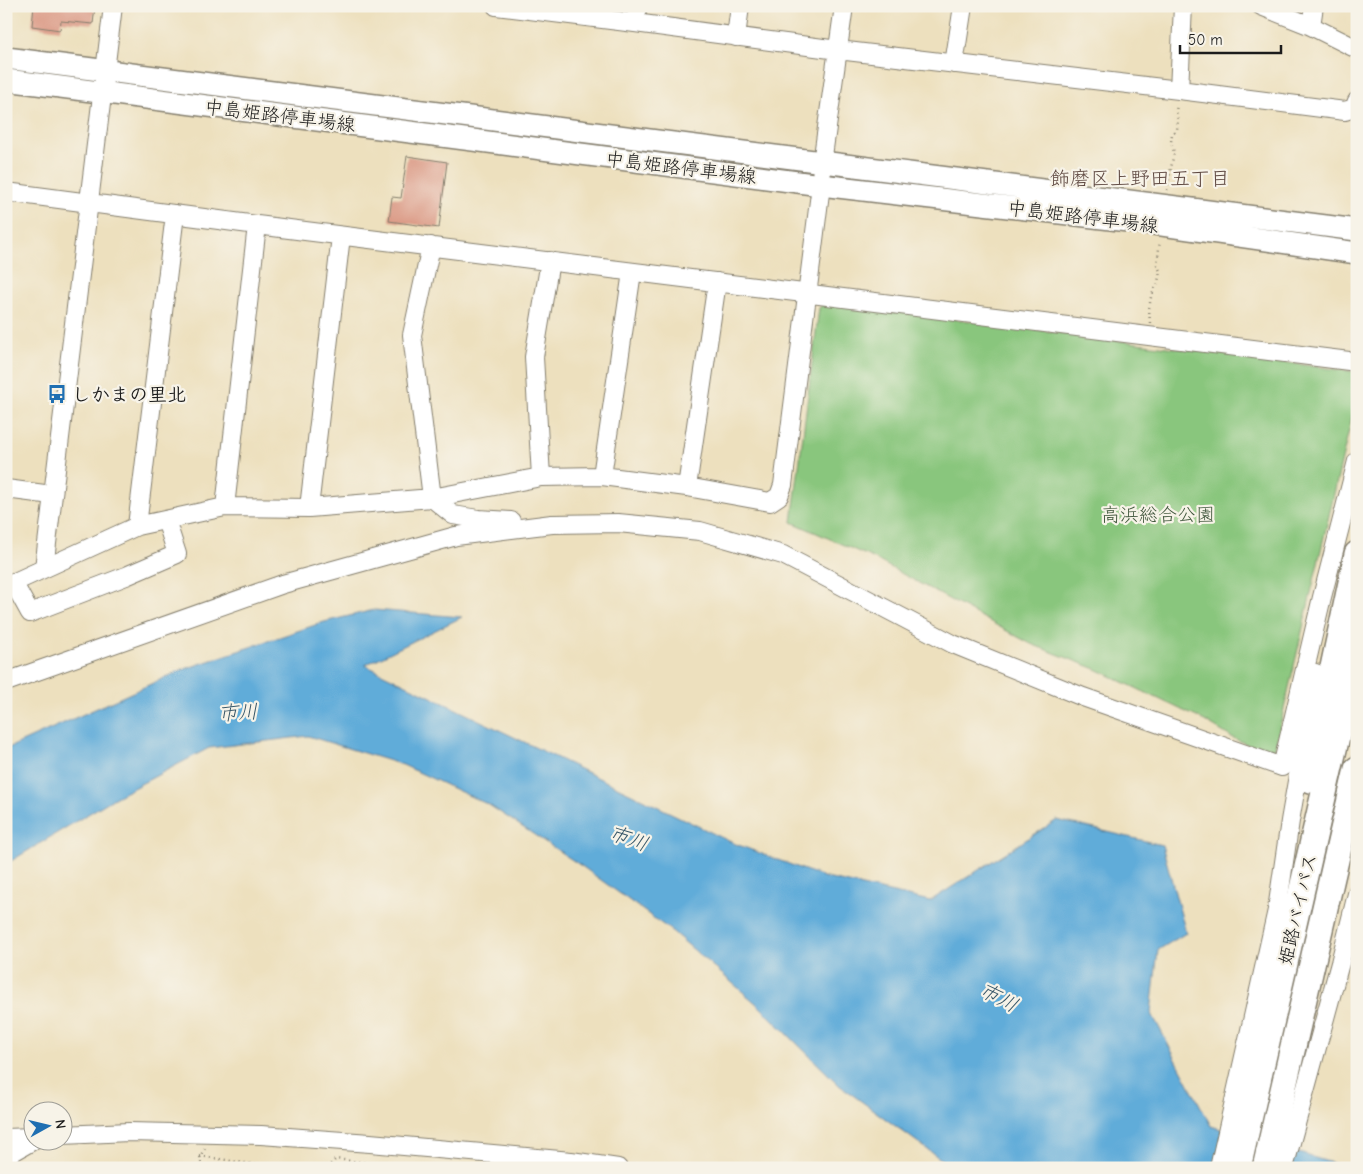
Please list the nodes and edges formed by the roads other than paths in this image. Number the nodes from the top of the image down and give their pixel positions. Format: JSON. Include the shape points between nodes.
{"nodes":[{"id":1,"x":113,"y":6,"type":"edge"},
{"id":2,"x":496,"y":6,"type":"edge"},
{"id":3,"x":740,"y":6,"type":"edge"},
{"id":4,"x":844,"y":6,"type":"edge"},
{"id":5,"x":963,"y":6,"type":"edge"},
{"id":6,"x":1183,"y":6,"type":"edge"},
{"id":7,"x":1261,"y":6,"type":"edge"},
{"id":8,"x":1314,"y":6,"type":"edge"},
{"id":9,"x":549,"y":10,"type":"edge"},
{"id":10,"x":636,"y":14,"type":"edge"},
{"id":11,"x":1311,"y":26,"type":"junction"},
{"id":12,"x":736,"y":37,"type":"junction"},
{"id":13,"x":1357,"y":49,"type":"edge"},
{"id":14,"x":838,"y":50,"type":"junction"},
{"id":15,"x":6,"y":58,"type":"edge"},
{"id":16,"x":954,"y":64,"type":"junction"},
{"id":17,"x":106,"y":71,"type":"junction"},
{"id":18,"x":6,"y":80,"type":"edge"},
{"id":19,"x":1179,"y":90,"type":"junction"},
{"id":20,"x":103,"y":92,"type":"junction"},
{"id":21,"x":1357,"y":102,"type":"edge"},
{"id":22,"x":822,"y":163,"type":"junction"},
{"id":23,"x":821,"y":185,"type":"junction"},
{"id":24,"x":6,"y":192,"type":"edge"},
{"id":25,"x":89,"y":203,"type":"junction"},
{"id":26,"x":175,"y":214,"type":"junction"},
{"id":27,"x":1163,"y":216,"type":"junction"},
{"id":28,"x":258,"y":225,"type":"junction"},
{"id":29,"x":1357,"y":230,"type":"edge"},
{"id":30,"x":340,"y":236,"type":"junction"},
{"id":31,"x":431,"y":246,"type":"junction"},
{"id":32,"x":1357,"y":253,"type":"edge"},
{"id":33,"x":550,"y":261,"type":"junction"},
{"id":34,"x":632,"y":272,"type":"junction"},
{"id":35,"x":717,"y":282,"type":"junction"},
{"id":36,"x":807,"y":294,"type":"junction"},
{"id":37,"x":1357,"y":362,"type":"edge"},
{"id":38,"x":1357,"y":461,"type":"edge"},
{"id":39,"x":602,"y":476,"type":"junction"},
{"id":40,"x":541,"y":477,"type":"junction"},
{"id":41,"x":1357,"y":484,"type":"edge"},
{"id":42,"x":687,"y":487,"type":"junction"},
{"id":43,"x":6,"y":489,"type":"edge"},
{"id":44,"x":52,"y":495,"type":"junction"},
{"id":45,"x":432,"y":498,"type":"junction"},
{"id":46,"x":225,"y":507,"type":"junction"},
{"id":47,"x":309,"y":508,"type":"junction"},
{"id":48,"x":166,"y":520,"type":"junction"},
{"id":49,"x":552,"y":524,"type":"junction"},
{"id":50,"x":137,"y":526,"type":"junction"},
{"id":51,"x":1357,"y":554,"type":"edge"},
{"id":52,"x":44,"y":568,"type":"junction"},
{"id":53,"x":10,"y":584,"type":"edge"},
{"id":54,"x":1345,"y":612,"type":"junction"},
{"id":55,"x":1357,"y":650,"type":"edge"},
{"id":56,"x":6,"y":682,"type":"edge"},
{"id":57,"x":1312,"y":694,"type":"junction"},
{"id":58,"x":1357,"y":769,"type":"edge"},
{"id":59,"x":1303,"y":826,"type":"junction"},
{"id":60,"x":1350,"y":844,"type":"edge"},
{"id":61,"x":1357,"y":894,"type":"edge"},
{"id":62,"x":72,"y":1135,"type":"edge"},
{"id":63,"x":22,"y":1137,"type":"edge"},
{"id":64,"x":6,"y":1138,"type":"edge"},
{"id":65,"x":22,"y":1147,"type":"edge"},
{"id":66,"x":6,"y":1156,"type":"edge"},
{"id":67,"x":566,"y":1164,"type":"edge"},
{"id":68,"x":618,"y":1168,"type":"edge"},
{"id":69,"x":1219,"y":1168,"type":"edge"},
{"id":70,"x":1238,"y":1168,"type":"edge"},
{"id":71,"x":1265,"y":1168,"type":"edge"},
{"id":72,"x":1284,"y":1168,"type":"edge"}],
"edges":[{"from":1,"to":17,"type":"street"},
{"from":2,"to":9,"type":"street"},
{"from":3,"to":12,"type":"street"},
{"from":4,"to":14,"type":"street"},
{"from":5,"to":16,"type":"street"},
{"from":6,"to":19,"type":"street"},
{"from":7,"to":11,"type":"street"},
{"from":8,"to":11,"type":"street"},
{"from":9,"to":10,"type":"street"},
{"from":10,"to":12,"type":"street"},
{"from":11,"to":13,"type":"street"},
{"from":12,"to":14,"type":"street"},
{"from":14,"to":16,"type":"street"},
{"from":14,"to":22,"type":"street"},
{"from":15,"to":17,"type":"main road","name":"中島姫路停車場線"},
{"from":16,"to":19,"type":"street"},
{"from":17,"to":20,"type":"street"},
{"from":17,"to":22,"type":"main road","name":"中島姫路停車場線"},
{"from":18,"to":20,"type":"main road","name":"中島姫路停車場線"},
{"from":19,"to":21,"type":"street","via":[[1345,112],[1354,108]]},
{"from":20,"to":23,"type":"main road","name":"中島姫路停車場線"},
{"from":20,"to":25,"type":"street"},
{"from":22,"to":23,"type":"street"},
{"from":22,"to":27,"type":"main road","name":"中島姫路停車場線"},
{"from":23,"to":27,"type":"main road","name":"中島姫路停車場線"},
{"from":23,"to":36,"type":"street"},
{"from":24,"to":25,"type":"street"},
{"from":25,"to":26,"type":"street"},
{"from":25,"to":44,"type":"street"},
{"from":26,"to":28,"type":"street"},
{"from":26,"to":50,"type":"street"},
{"from":27,"to":29,"type":"main road","name":"中島姫路停車場線"},
{"from":27,"to":32,"type":"main road","name":"中島姫路停車場線"},
{"from":28,"to":30,"type":"street"},
{"from":28,"to":46,"type":"street"},
{"from":30,"to":31,"type":"street"},
{"from":30,"to":47,"type":"street"},
{"from":31,"to":33,"type":"street"},
{"from":31,"to":45,"type":"street","via":[[412,335]]},
{"from":33,"to":34,"type":"street"},
{"from":33,"to":40,"type":"street","via":[[534,356]]},
{"from":34,"to":35,"type":"street"},
{"from":34,"to":39,"type":"street"},
{"from":35,"to":36,"type":"street"},
{"from":35,"to":42,"type":"street"},
{"from":36,"to":37,"type":"street"},
{"from":36,"to":42,"type":"street","via":[[780,496],[770,502]]},
{"from":38,"to":49,"type":"street","via":[[1282,767],[1083,697],[953,644],[783,555],[700,531],[618,523]]},
{"from":39,"to":40,"type":"street"},
{"from":39,"to":42,"type":"street"},
{"from":40,"to":45,"type":"street"},
{"from":41,"to":57,"type":"street"},
{"from":43,"to":44,"type":"street"},
{"from":44,"to":52,"type":"street"},
{"from":45,"to":47,"type":"street"},
{"from":45,"to":49,"type":"street","via":[[453,515]]},
{"from":46,"to":47,"type":"street"},
{"from":46,"to":48,"type":"street"},
{"from":48,"to":50,"type":"street"},
{"from":48,"to":53,"type":"street","via":[[177,554],[126,576],[30,613]]},
{"from":49,"to":56,"type":"street","via":[[456,536],[282,584]]},
{"from":50,"to":52,"type":"street"},
{"from":51,"to":54,"type":"highway"},
{"from":52,"to":53,"type":"street"},
{"from":54,"to":57,"type":"highway"},
{"from":54,"to":59,"type":"highway"},
{"from":55,"to":59,"type":"highway","name":"姫路バイパス"},
{"from":57,"to":59,"type":"street"},
{"from":58,"to":60,"type":"highway","name":"姫路バイパス"},
{"from":59,"to":69,"type":"street","via":[[1277,910]]},
{"from":59,"to":70,"type":"highway","name":"姫路バイパス","via":[[1290,934]]},
{"from":60,"to":71,"type":"highway","name":"姫路バイパス","via":[[1289,1064]]},
{"from":61,"to":72,"type":"street"},
{"from":62,"to":67,"type":"street","via":[[129,1132],[261,1135]]},
{"from":63,"to":64,"type":"street"},
{"from":65,"to":66,"type":"street"},
{"from":67,"to":68,"type":"street"}]}
